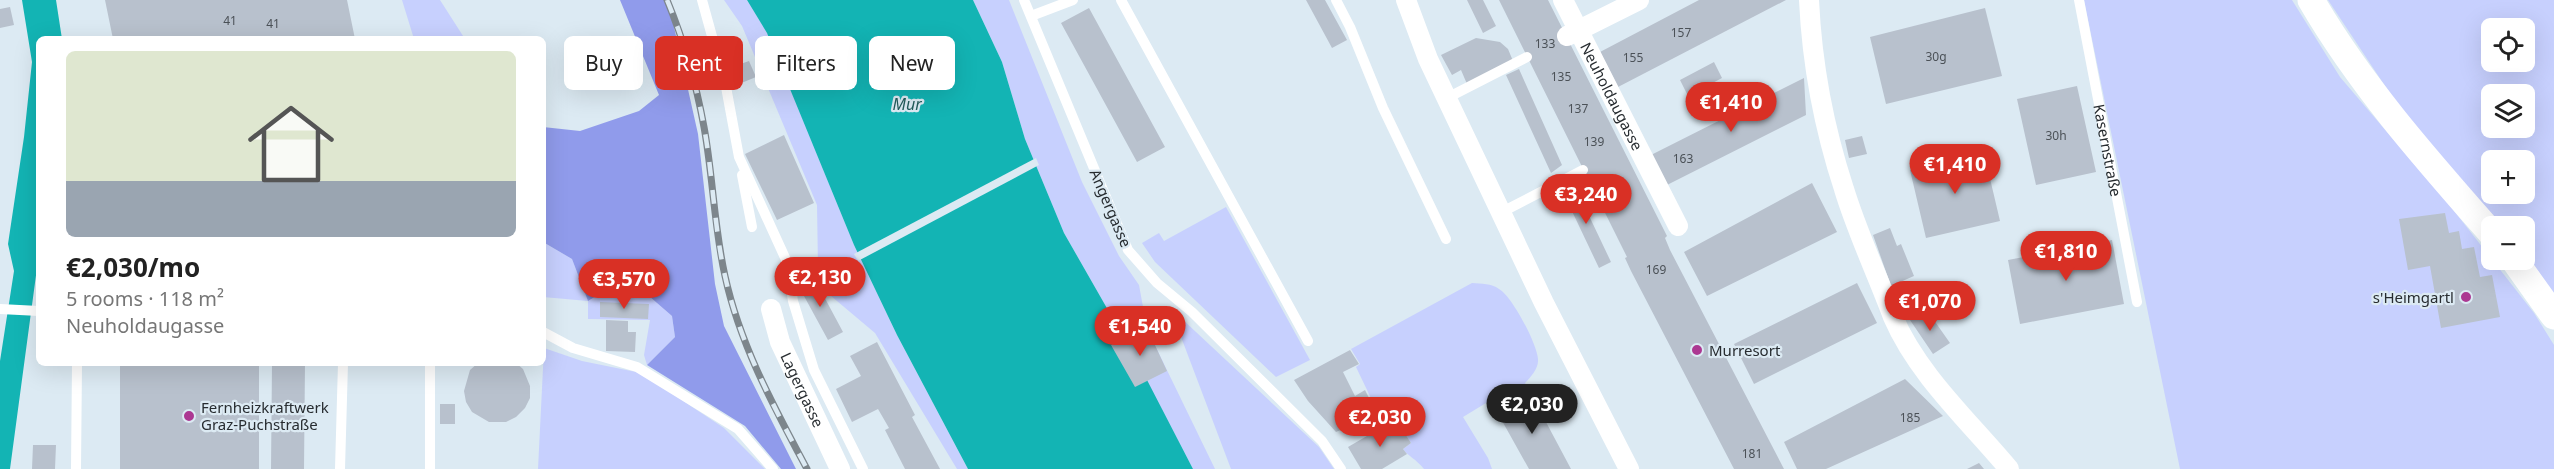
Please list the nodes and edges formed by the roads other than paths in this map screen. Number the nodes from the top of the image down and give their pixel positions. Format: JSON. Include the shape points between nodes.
{"nodes":[{"id":1,"x":702,"y":0,"type":"edge"},
{"id":2,"x":1024,"y":0,"type":"edge"},
{"id":3,"x":1073,"y":0,"type":"edge"},
{"id":4,"x":1121,"y":0,"type":"edge"},
{"id":5,"x":1336,"y":0,"type":"edge"},
{"id":6,"x":1406,"y":0,"type":"edge"},
{"id":7,"x":1563,"y":0,"type":"edge"},
{"id":8,"x":1639,"y":0,"type":"edge"},
{"id":9,"x":1809,"y":0,"type":"edge"},
{"id":10,"x":2079,"y":0,"type":"edge"},
{"id":11,"x":2312,"y":0,"type":"edge"},
{"id":12,"x":1031,"y":16,"type":"junction"},
{"id":13,"x":1572,"y":33,"type":"junction"},
{"id":14,"x":1527,"y":57,"type":"dead end"},
{"id":15,"x":1447,"y":99,"type":"junction"},
{"id":16,"x":739,"y":157,"type":"junction"},
{"id":17,"x":1584,"y":171,"type":"dead end"},
{"id":18,"x":1502,"y":212,"type":"junction"},
{"id":19,"x":2481,"y":222,"type":"edge"},
{"id":20,"x":1678,"y":226,"type":"dead end"},
{"id":21,"x":752,"y":227,"type":"dead end"},
{"id":22,"x":1446,"y":239,"type":"dead end"},
{"id":23,"x":2521,"y":270,"type":"edge"},
{"id":24,"x":2137,"y":302,"type":"dead end"},
{"id":25,"x":2,"y":309,"type":"edge"},
{"id":26,"x":771,"y":309,"type":"dead end"},
{"id":27,"x":36,"y":310,"type":"edge"},
{"id":28,"x":2554,"y":316,"type":"edge"},
{"id":29,"x":546,"y":334,"type":"edge"},
{"id":30,"x":1308,"y":341,"type":"dead end"},
{"id":31,"x":77,"y":366,"type":"edge"},
{"id":32,"x":343,"y":366,"type":"edge"},
{"id":33,"x":430,"y":366,"type":"edge"},
{"id":34,"x":76,"y":469,"type":"edge"},
{"id":35,"x":340,"y":469,"type":"edge"},
{"id":36,"x":430,"y":469,"type":"edge"},
{"id":37,"x":773,"y":469,"type":"edge"},
{"id":38,"x":840,"y":469,"type":"edge"},
{"id":39,"x":863,"y":469,"type":"edge"},
{"id":40,"x":1341,"y":469,"type":"edge"},
{"id":41,"x":1629,"y":469,"type":"edge"},
{"id":42,"x":2009,"y":469,"type":"edge"}],
"edges":[{"from":1,"to":16,"type":"lane","via":[[726,87]]},
{"from":2,"to":12,"type":"lane","name":"Angergasse"},
{"from":3,"to":12,"type":"lane"},
{"from":4,"to":30,"type":"lane"},
{"from":5,"to":22,"type":"lane"},
{"from":6,"to":15,"type":"street"},
{"from":7,"to":13,"type":"street","name":"Neuholdaugasse"},
{"from":8,"to":13,"type":"street","name":"Neuholdaugasse"},
{"from":9,"to":42,"type":"street","via":[[1813,57],[1844,189],[1902,338]]},
{"from":10,"to":24,"type":"lane","name":"Kasernstraße"},
{"from":11,"to":19,"type":"street","via":[[2378,100]]},
{"from":12,"to":40,"type":"lane","name":"Angergasse","via":[[1128,250],[1157,283],[1192,312],[1314,433]]},
{"from":13,"to":20,"type":"street","name":"Neuholdaugasse"},
{"from":14,"to":15,"type":"lane"},
{"from":15,"to":18,"type":"street"},
{"from":16,"to":21,"type":"lane"},
{"from":16,"to":39,"type":"lane","via":[[787,262],[793,301],[814,370]]},
{"from":17,"to":18,"type":"lane"},
{"from":18,"to":41,"type":"street"},
{"from":23,"to":28,"type":"street"},
{"from":25,"to":27,"type":"lane"},
{"from":26,"to":38,"type":"street","name":"Lagergasse","via":[[780,342]]},
{"from":29,"to":37,"type":"lane","via":[[573,348],[637,367],[738,429]]},
{"from":31,"to":34,"type":"lane"},
{"from":32,"to":35,"type":"lane"},
{"from":33,"to":36,"type":"lane"}]}
